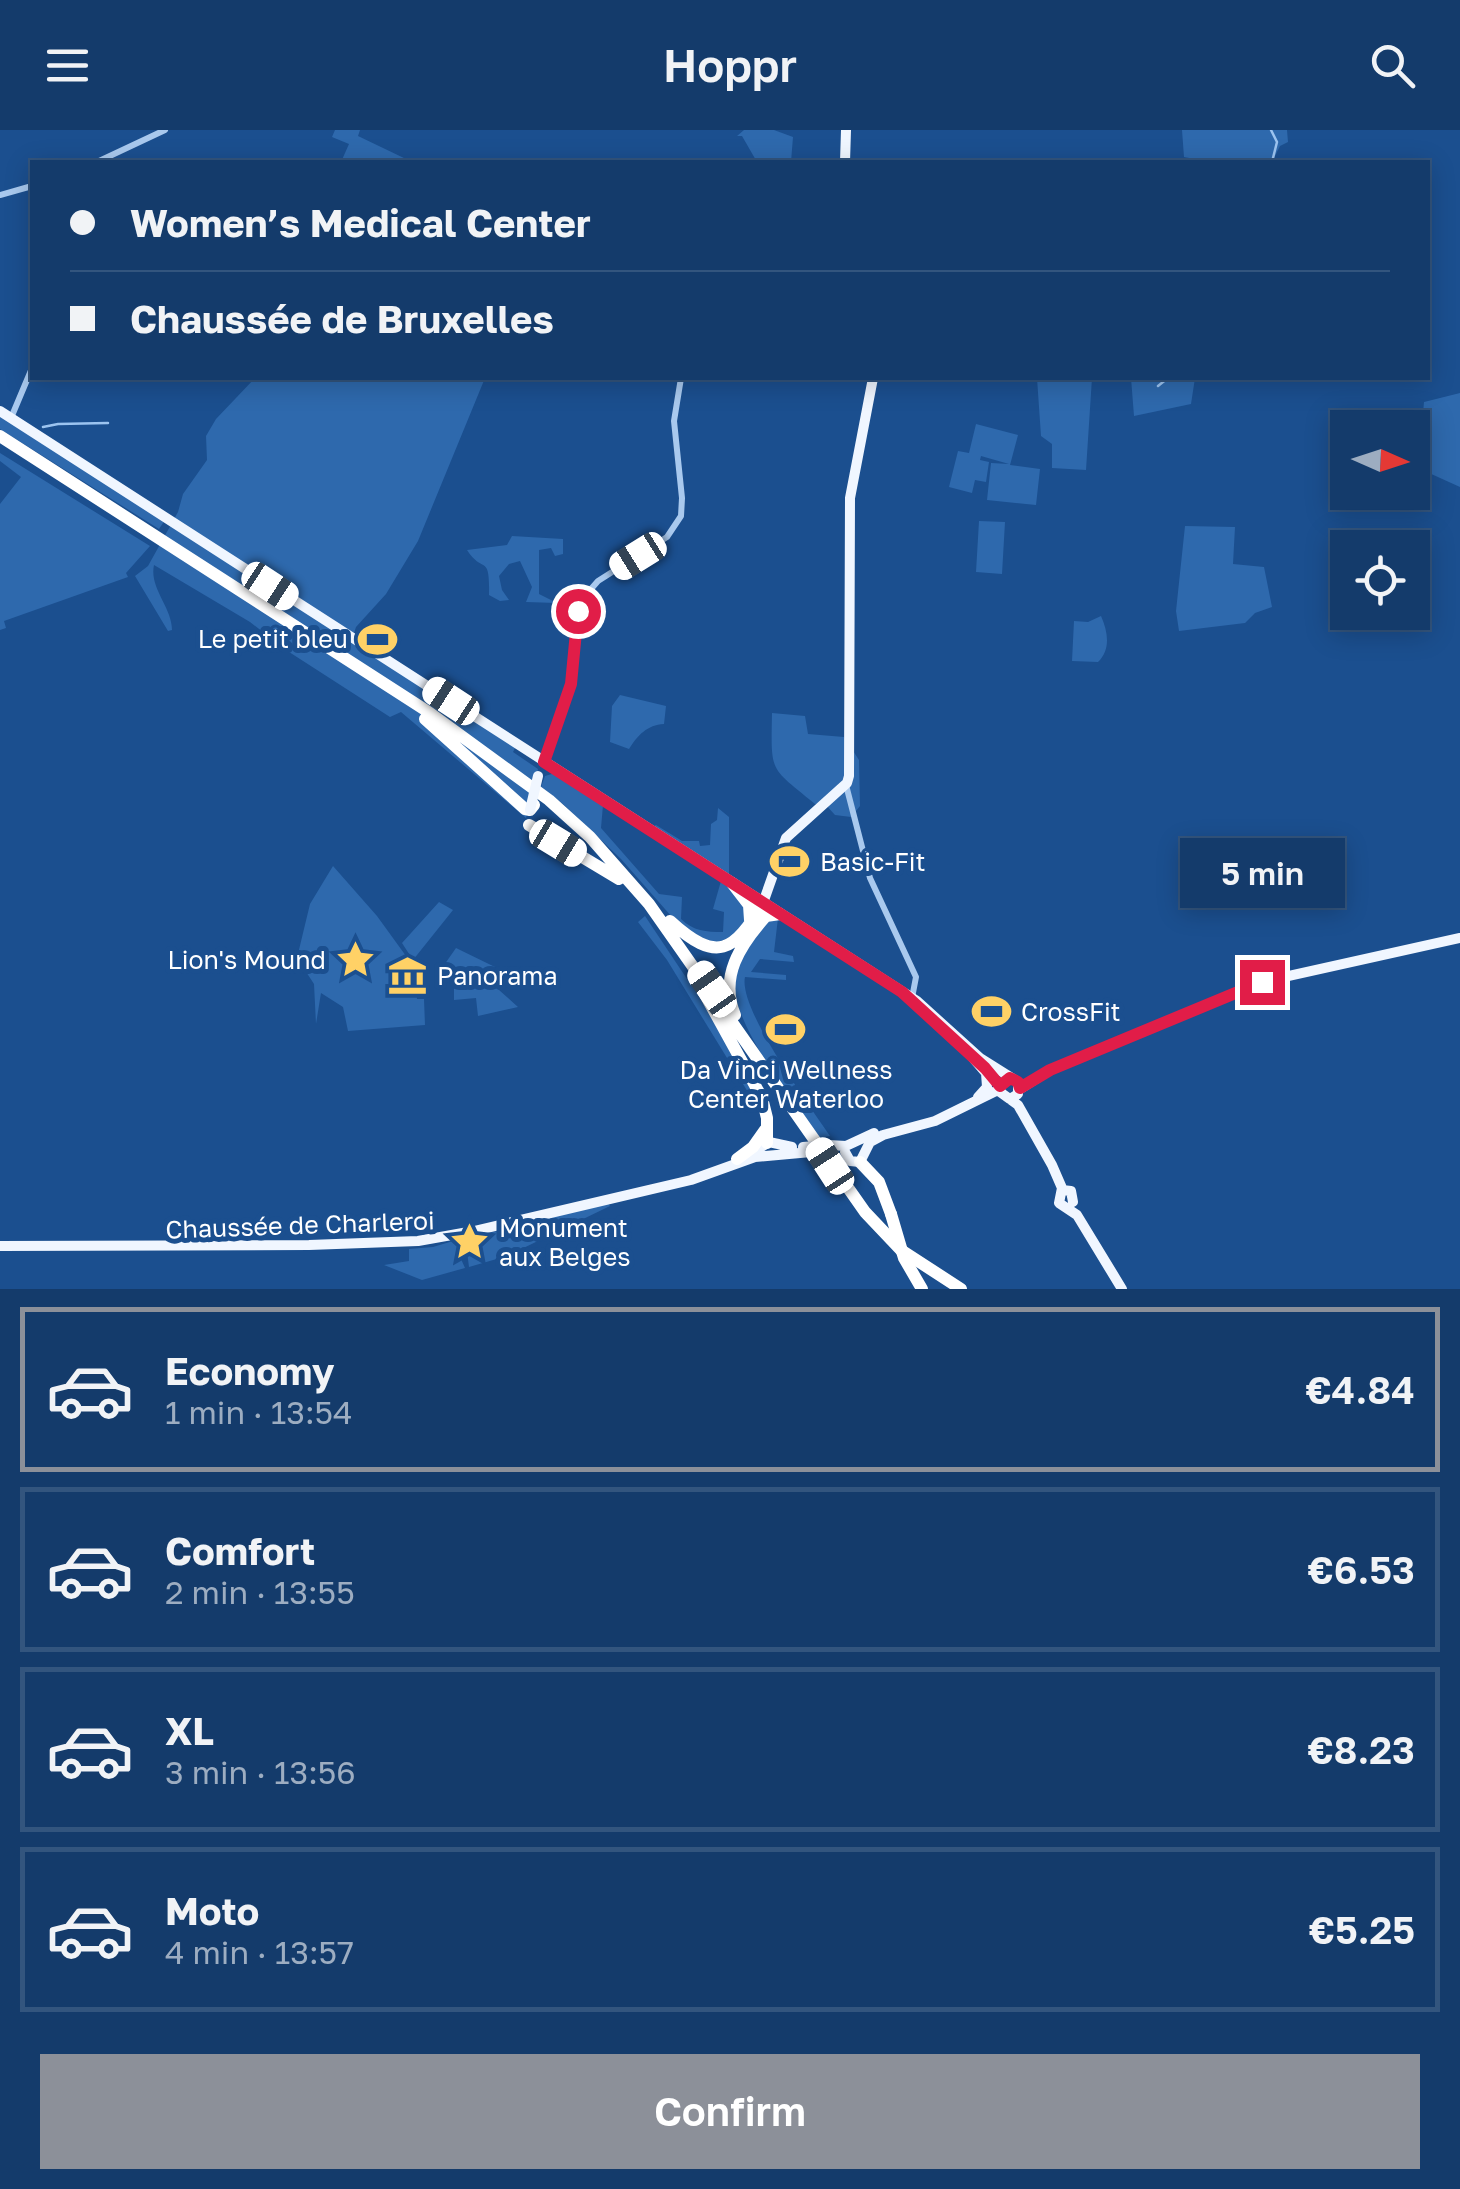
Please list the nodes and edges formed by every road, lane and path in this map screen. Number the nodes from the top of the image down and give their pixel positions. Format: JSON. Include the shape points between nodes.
{"nodes":[{"id":1,"x":165,"y":130,"type":"edge"},
{"id":2,"x":846,"y":130,"type":"edge"},
{"id":3,"x":103,"y":160,"type":"edge"},
{"id":4,"x":845,"y":160,"type":"edge"},
{"id":5,"x":30,"y":187,"type":"edge"},
{"id":6,"x":0,"y":196,"type":"edge"},
{"id":7,"x":30,"y":374,"type":"edge"},
{"id":8,"x":681,"y":380,"type":"edge"},
{"id":9,"x":873,"y":380,"type":"edge"},
{"id":10,"x":9,"y":417,"type":"edge"},
{"id":11,"x":0,"y":436,"type":"edge"},
{"id":12,"x":0,"y":444,"type":"edge"},
{"id":13,"x":425,"y":718,"type":"junction"},
{"id":14,"x":550,"y":765,"type":"junction"},
{"id":15,"x":846,"y":783,"type":"junction"},
{"id":16,"x":531,"y":812,"type":"junction"},
{"id":17,"x":619,"y":878,"type":"junction"},
{"id":18,"x":732,"y":883,"type":"junction"},
{"id":19,"x":769,"y":893,"type":"junction"},
{"id":20,"x":749,"y":894,"type":"junction"},
{"id":21,"x":650,"y":904,"type":"junction"},
{"id":22,"x":780,"y":914,"type":"junction"},
{"id":23,"x":749,"y":933,"type":"junction"},
{"id":24,"x":1460,"y":938,"type":"edge"},
{"id":25,"x":698,"y":980,"type":"junction"},
{"id":26,"x":911,"y":1000,"type":"junction"},
{"id":27,"x":751,"y":1046,"type":"junction"},
{"id":28,"x":973,"y":1057,"type":"junction"},
{"id":29,"x":1010,"y":1089,"type":"junction"},
{"id":30,"x":955,"y":1111,"type":"junction"},
{"id":31,"x":768,"y":1123,"type":"junction"},
{"id":32,"x":838,"y":1148,"type":"junction"},
{"id":33,"x":770,"y":1150,"type":"junction"},
{"id":34,"x":861,"y":1150,"type":"junction"},
{"id":35,"x":732,"y":1163,"type":"junction"},
{"id":36,"x":1070,"y":1204,"type":"junction"},
{"id":37,"x":1086,"y":1228,"type":"junction"},
{"id":38,"x":1100,"y":1242,"type":"junction"},
{"id":39,"x":0,"y":1249,"type":"edge"},
{"id":40,"x":922,"y":1289,"type":"edge"},
{"id":41,"x":943,"y":1289,"type":"edge"},
{"id":42,"x":961,"y":1289,"type":"edge"},
{"id":43,"x":1125,"y":1289,"type":"edge"}],
"edges":[{"from":1,"to":3,"type":"street"},
{"from":2,"to":4,"type":"main road"},
{"from":5,"to":6,"type":"street"},
{"from":7,"to":10,"type":"street"},
{"from":8,"to":14,"type":"street","via":[[674,421],[678,522],[584,597]]},
{"from":9,"to":15,"type":"main road","via":[[850,508]]},
{"from":10,"to":14,"type":"main road"},
{"from":11,"to":21,"type":"highway","via":[[490,754],[590,837]]},
{"from":12,"to":13,"type":"highway"},
{"from":13,"to":16,"type":"highway"},
{"from":13,"to":17,"type":"highway","via":[[544,804]]},
{"from":14,"to":16,"type":"main road","bridge":true},
{"from":14,"to":18,"type":"main road"},
{"from":15,"to":19,"type":"main road","via":[[786,838]]},
{"from":15,"to":26,"type":"street","via":[[870,878],[914,973]]},
{"from":16,"to":17,"type":"highway"},
{"from":17,"to":25,"type":"highway"},
{"from":18,"to":20,"type":"main road"},
{"from":18,"to":23,"type":"highway","via":[[749,904]]},
{"from":19,"to":20,"type":"main road"},
{"from":19,"to":20,"type":"main road"},
{"from":19,"to":22,"type":"main road"},
{"from":19,"to":23,"type":"highway"},
{"from":21,"to":23,"type":"highway","via":[[704,946],[726,946]]},
{"from":21,"to":27,"type":"highway"},
{"from":22,"to":23,"type":"highway","via":[[768,913]]},
{"from":22,"to":26,"type":"main road"},
{"from":23,"to":27,"type":"highway","via":[[728,989]]},
{"from":24,"to":29,"type":"main road","via":[[1262,982]]},
{"from":25,"to":31,"type":"highway","via":[[762,1098]]},
{"from":25,"to":41,"type":"highway","via":[[858,1216],[898,1258]]},
{"from":26,"to":28,"type":"main road"},
{"from":26,"to":29,"type":"main road"},
{"from":27,"to":42,"type":"highway","via":[[874,1223],[924,1268]]},
{"from":28,"to":29,"type":"main road"},
{"from":28,"to":30,"type":"main road","via":[[986,1073],[987,1087]]},
{"from":29,"to":30,"type":"main road"},
{"from":29,"to":36,"type":"main road","via":[[1064,1190],[1073,1193]]},
{"from":30,"to":34,"type":"main road","via":[[885,1129]]},
{"from":31,"to":33,"type":"highway"},
{"from":31,"to":35,"type":"highway"},
{"from":32,"to":33,"type":"main road","name":"Chaussée de Charleroi","bridge":true},
{"from":32,"to":34,"type":"main road"},
{"from":32,"to":34,"type":"main road","via":[[850,1161]]},
{"from":33,"to":35,"type":"main road","name":"Chaussée de Charleroi"},
{"from":34,"to":40,"type":"highway","bridge":true},
{"from":35,"to":39,"type":"main road","name":"Chaussée de Charleroi","via":[[691,1180],[474,1235],[400,1246]]},
{"from":36,"to":37,"type":"main road"},
{"from":36,"to":38,"type":"main road"},
{"from":37,"to":38,"type":"main road"},
{"from":37,"to":43,"type":"main road"},
{"from":38,"to":43,"type":"main road"}]}
